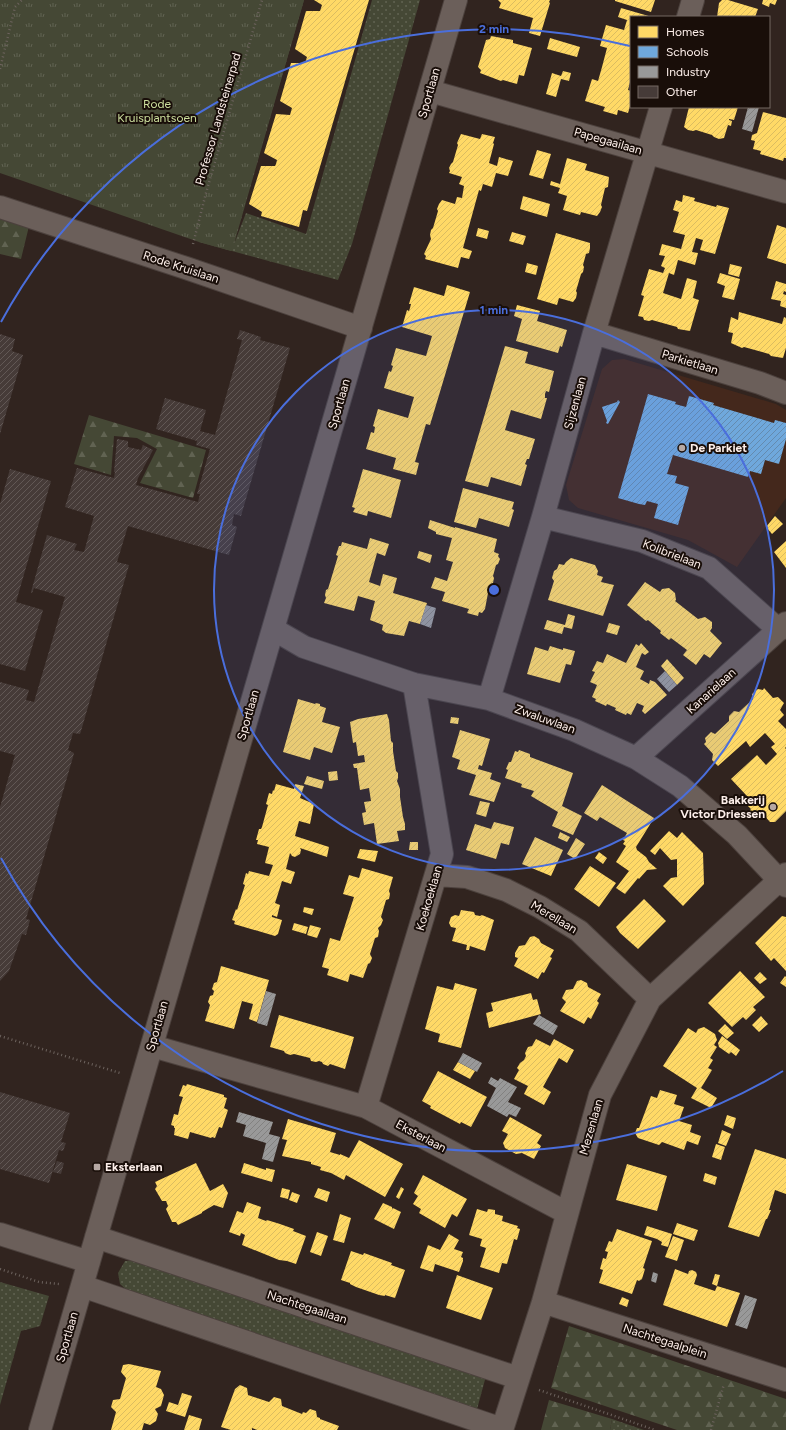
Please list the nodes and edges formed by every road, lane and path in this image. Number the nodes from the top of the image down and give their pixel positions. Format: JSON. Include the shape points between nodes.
{"nodes":[{"id":1,"x":22,"y":0,"type":"edge"},
{"id":2,"x":262,"y":0,"type":"edge"},
{"id":3,"x":456,"y":0,"type":"edge"},
{"id":4,"x":693,"y":0,"type":"edge"},
{"id":5,"x":688,"y":16,"type":"edge"},
{"id":6,"x":0,"y":69,"type":"edge"},
{"id":7,"x":430,"y":91,"type":"junction"},
{"id":8,"x":661,"y":108,"type":"edge"},
{"id":9,"x":648,"y":152,"type":"junction"},
{"id":10,"x":786,"y":192,"type":"edge"},
{"id":11,"x":0,"y":207,"type":"edge"},
{"id":12,"x":193,"y":244,"type":"dead end"},
{"id":13,"x":361,"y":328,"type":"junction"},
{"id":14,"x":594,"y":333,"type":"junction"},
{"id":15,"x":786,"y":394,"type":"edge"},
{"id":16,"x":543,"y":517,"type":"junction"},
{"id":17,"x":783,"y":626,"type":"edge"},
{"id":18,"x":273,"y":630,"type":"junction"},
{"id":19,"x":414,"y":684,"type":"junction"},
{"id":20,"x":489,"y":699,"type":"junction"},
{"id":21,"x":636,"y":758,"type":"junction"},
{"id":22,"x":436,"y":875,"type":"junction"},
{"id":23,"x":784,"y":880,"type":"edge"},
{"id":24,"x":650,"y":999,"type":"junction"},
{"id":25,"x":0,"y":1036,"type":"edge"},
{"id":26,"x":152,"y":1046,"type":"junction"},
{"id":27,"x":142,"y":1080,"type":"junction"},
{"id":28,"x":366,"y":1107,"type":"junction"},
{"id":29,"x":567,"y":1213,"type":"junction"},
{"id":30,"x":0,"y":1234,"type":"edge"},
{"id":31,"x":96,"y":1237,"type":"junction"},
{"id":32,"x":89,"y":1262,"type":"junction"},
{"id":33,"x":0,"y":1269,"type":"edge"},
{"id":34,"x":82,"y":1286,"type":"junction"},
{"id":35,"x":543,"y":1302,"type":"junction"},
{"id":36,"x":730,"y":1362,"type":"junction"},
{"id":37,"x":518,"y":1380,"type":"junction"},
{"id":38,"x":786,"y":1380,"type":"edge"},
{"id":39,"x":502,"y":1429,"type":"edge"},
{"id":40,"x":40,"y":1430,"type":"edge"},
{"id":41,"x":655,"y":1430,"type":"edge"},
{"id":42,"x":711,"y":1430,"type":"edge"}],
"edges":[{"from":1,"to":6,"type":"path","via":[[15,7]]},
{"from":2,"to":12,"type":"path","name":"Professor Landsteinerpad"},
{"from":3,"to":7,"type":"street","name":"Sportlaan"},
{"from":4,"to":5,"type":"street"},
{"from":7,"to":9,"type":"street","name":"Papegaailaan"},
{"from":7,"to":13,"type":"street","name":"Sportlaan"},
{"from":8,"to":9,"type":"street","name":"Sijzenlaan"},
{"from":9,"to":10,"type":"street","name":"Papegaailaan"},
{"from":9,"to":14,"type":"street","name":"Sijzenlaan"},
{"from":11,"to":13,"type":"street","name":"Rode Kruislaan"},
{"from":13,"to":18,"type":"street","name":"Sportlaan"},
{"from":14,"to":15,"type":"street","name":"Parkietlaan","via":[[760,383]]},
{"from":14,"to":16,"type":"street","name":"Sijzenlaan"},
{"from":16,"to":17,"type":"street","name":"Kolibrielaan","via":[[642,541],[709,568]]},
{"from":16,"to":20,"type":"street","name":"Sijzenlaan"},
{"from":17,"to":21,"type":"street","name":"Kanarielaan"},
{"from":18,"to":19,"type":"street","name":"Zwaluwlaan","via":[[304,647]]},
{"from":18,"to":26,"type":"street","name":"Sportlaan"},
{"from":19,"to":20,"type":"street","name":"Zwaluwlaan"},
{"from":19,"to":22,"type":"street","name":"Koekoeklaan","via":[[442,854]]},
{"from":20,"to":21,"type":"street","name":"Zwaluwlaan","via":[[574,730]]},
{"from":21,"to":23,"type":"street","name":"Zwaluwlaan","via":[[680,786]]},
{"from":22,"to":24,"type":"street","name":"Merellaan","via":[[467,877],[506,890],[540,907],[579,931]]},
{"from":22,"to":28,"type":"street","name":"Koekoeklaan"},
{"from":23,"to":24,"type":"street","name":"Mezenlaan"},
{"from":24,"to":29,"type":"street","name":"Mezenlaan","via":[[600,1095]]},
{"from":25,"to":27,"type":"path"},
{"from":26,"to":27,"type":"street","name":"Sportlaan"},
{"from":26,"to":28,"type":"street","name":"Eksterlaan"},
{"from":27,"to":31,"type":"street","name":"Sportlaan"},
{"from":28,"to":29,"type":"street","name":"Eksterlaan"},
{"from":29,"to":35,"type":"street","name":"Mezenlaan"},
{"from":30,"to":32,"type":"street"},
{"from":31,"to":32,"type":"street","name":"Sportlaan"},
{"from":31,"to":37,"type":"street","name":"Nachtegaallaan"},
{"from":32,"to":34,"type":"street","name":"Sportlaan"},
{"from":33,"to":34,"type":"path","via":[[38,1282]]},
{"from":34,"to":39,"type":"street"},
{"from":34,"to":40,"type":"street","name":"Sportlaan"},
{"from":35,"to":36,"type":"street","name":"Nachtegaalplein"},
{"from":35,"to":37,"type":"street","name":"Mezenlaan"},
{"from":36,"to":38,"type":"street","name":"Nachtegaalplein"},
{"from":36,"to":42,"type":"path"},
{"from":37,"to":39,"type":"street","name":"Mezenlaan"},
{"from":37,"to":41,"type":"path"}]}
